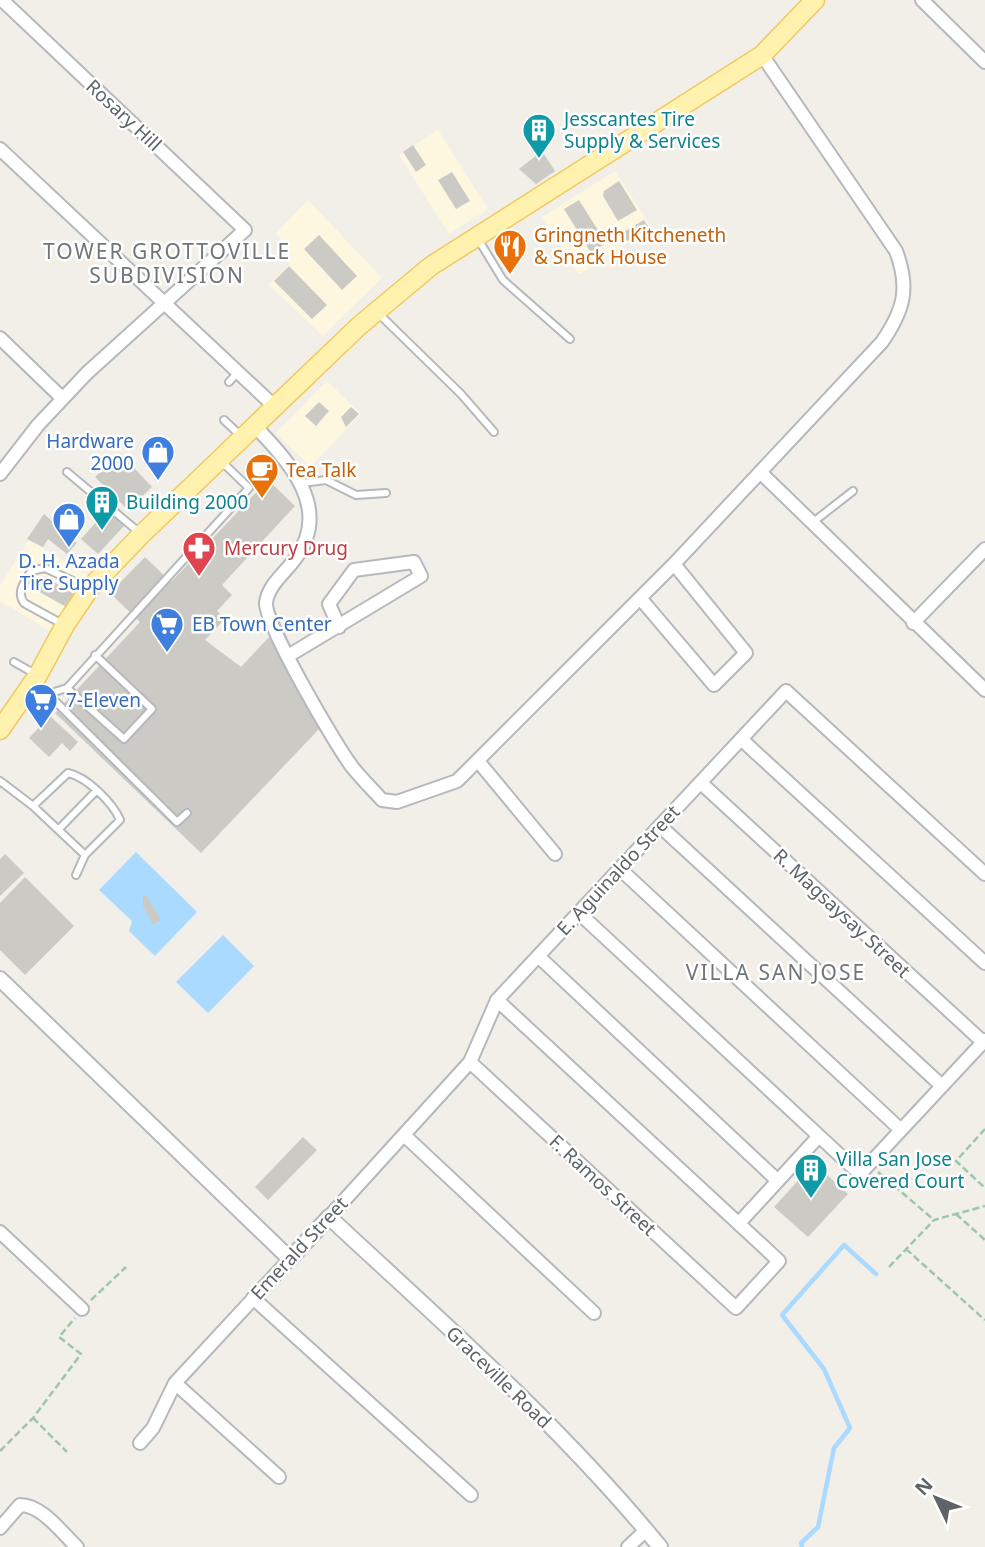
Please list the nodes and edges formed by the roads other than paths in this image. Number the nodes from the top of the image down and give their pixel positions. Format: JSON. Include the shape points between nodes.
{"nodes":[{"id":1,"x":2,"y":0,"type":"edge"},
{"id":2,"x":815,"y":0,"type":"edge"},
{"id":3,"x":922,"y":0,"type":"edge"},
{"id":4,"x":761,"y":55,"type":"junction"},
{"id":5,"x":985,"y":62,"type":"edge"},
{"id":6,"x":0,"y":149,"type":"edge"},
{"id":7,"x":477,"y":238,"type":"junction"},
{"id":8,"x":165,"y":303,"type":"junction"},
{"id":9,"x":375,"y":310,"type":"junction"},
{"id":10,"x":0,"y":338,"type":"edge"},
{"id":11,"x":570,"y":339,"type":"dead end"},
{"id":12,"x":238,"y":372,"type":"junction"},
{"id":13,"x":229,"y":383,"type":"dead end"},
{"id":14,"x":62,"y":398,"type":"junction"},
{"id":15,"x":274,"y":406,"type":"junction"},
{"id":16,"x":224,"y":420,"type":"dead end"},
{"id":17,"x":248,"y":431,"type":"junction"},
{"id":18,"x":494,"y":432,"type":"dead end"},
{"id":19,"x":220,"y":459,"type":"junction"},
{"id":20,"x":67,"y":472,"type":"dead end"},
{"id":21,"x":760,"y":472,"type":"junction"},
{"id":22,"x":0,"y":474,"type":"edge"},
{"id":23,"x":302,"y":483,"type":"junction"},
{"id":24,"x":853,"y":491,"type":"dead end"},
{"id":25,"x":386,"y":494,"type":"dead end"},
{"id":26,"x":812,"y":523,"type":"junction"},
{"id":27,"x":142,"y":534,"type":"junction"},
{"id":28,"x":985,"y":549,"type":"edge"},
{"id":29,"x":674,"y":564,"type":"junction"},
{"id":30,"x":90,"y":588,"type":"junction"},
{"id":31,"x":640,"y":598,"type":"junction"},
{"id":32,"x":914,"y":623,"type":"junction"},
{"id":33,"x":65,"y":625,"type":"junction"},
{"id":34,"x":339,"y":627,"type":"junction"},
{"id":35,"x":95,"y":655,"type":"junction"},
{"id":36,"x":288,"y":656,"type":"junction"},
{"id":37,"x":14,"y":662,"type":"dead end"},
{"id":38,"x":35,"y":680,"type":"junction"},
{"id":39,"x":67,"y":688,"type":"junction"},
{"id":40,"x":985,"y":690,"type":"edge"},
{"id":41,"x":48,"y":694,"type":"junction"},
{"id":42,"x":0,"y":729,"type":"edge"},
{"id":43,"x":741,"y":739,"type":"junction"},
{"id":44,"x":478,"y":761,"type":"junction"},
{"id":45,"x":0,"y":781,"type":"edge"},
{"id":46,"x":701,"y":783,"type":"junction"},
{"id":47,"x":96,"y":791,"type":"junction"},
{"id":48,"x":33,"y":806,"type":"junction"},
{"id":49,"x":187,"y":813,"type":"dead end"},
{"id":50,"x":660,"y":826,"type":"junction"},
{"id":51,"x":59,"y":829,"type":"junction"},
{"id":52,"x":555,"y":854,"type":"dead end"},
{"id":53,"x":85,"y":855,"type":"junction"},
{"id":54,"x":620,"y":869,"type":"junction"},
{"id":55,"x":985,"y":874,"type":"edge"},
{"id":56,"x":76,"y":875,"type":"dead end"},
{"id":57,"x":579,"y":913,"type":"junction"},
{"id":58,"x":538,"y":956,"type":"junction"},
{"id":59,"x":985,"y":964,"type":"edge"},
{"id":60,"x":0,"y":979,"type":"edge"},
{"id":61,"x":497,"y":1000,"type":"junction"},
{"id":62,"x":984,"y":1041,"type":"edge"},
{"id":63,"x":470,"y":1062,"type":"junction"},
{"id":64,"x":942,"y":1086,"type":"junction"},
{"id":65,"x":901,"y":1130,"type":"junction"},
{"id":66,"x":404,"y":1135,"type":"junction"},
{"id":67,"x":819,"y":1136,"type":"junction"},
{"id":68,"x":778,"y":1181,"type":"junction"},
{"id":69,"x":328,"y":1217,"type":"junction"},
{"id":70,"x":740,"y":1222,"type":"junction"},
{"id":71,"x":0,"y":1232,"type":"edge"},
{"id":72,"x":290,"y":1259,"type":"junction"},
{"id":73,"x":253,"y":1298,"type":"junction"},
{"id":74,"x":82,"y":1309,"type":"road end"},
{"id":75,"x":594,"y":1313,"type":"dead end"},
{"id":76,"x":175,"y":1383,"type":"junction"},
{"id":77,"x":140,"y":1443,"type":"dead end"},
{"id":78,"x":279,"y":1477,"type":"dead end"},
{"id":79,"x":471,"y":1495,"type":"dead end"},
{"id":80,"x":0,"y":1528,"type":"edge"},
{"id":81,"x":646,"y":1530,"type":"junction"},
{"id":82,"x":77,"y":1547,"type":"edge"},
{"id":83,"x":628,"y":1547,"type":"edge"},
{"id":84,"x":660,"y":1547,"type":"edge"}],
"edges":[{"from":1,"to":8,"type":"street","name":"Rosary Hill","via":[[245,230]]},
{"from":2,"to":4,"type":"main road"},
{"from":3,"to":5,"type":"street"},
{"from":4,"to":7,"type":"main road"},
{"from":4,"to":21,"type":"street","via":[[896,251],[904,273],[903,299],[882,342]]},
{"from":6,"to":8,"type":"street"},
{"from":7,"to":9,"type":"main road","via":[[431,266]]},
{"from":7,"to":11,"type":"lane","via":[[503,280]]},
{"from":8,"to":12,"type":"street"},
{"from":8,"to":14,"type":"street"},
{"from":9,"to":15,"type":"main road"},
{"from":9,"to":18,"type":"lane"},
{"from":10,"to":14,"type":"street"},
{"from":12,"to":13,"type":"lane"},
{"from":12,"to":15,"type":"street"},
{"from":14,"to":22,"type":"street"},
{"from":15,"to":17,"type":"main road"},
{"from":16,"to":17,"type":"lane"},
{"from":17,"to":19,"type":"main road"},
{"from":17,"to":23,"type":"street","via":[[280,452]]},
{"from":19,"to":27,"type":"main road"},
{"from":19,"to":35,"type":"lane","via":[[249,488]]},
{"from":20,"to":27,"type":"lane"},
{"from":21,"to":26,"type":"street"},
{"from":21,"to":29,"type":"street"},
{"from":23,"to":25,"type":"lane","via":[[326,480],[356,495]]},
{"from":23,"to":36,"type":"street","via":[[310,514],[304,544],[269,591],[266,605]]},
{"from":24,"to":26,"type":"lane"},
{"from":26,"to":32,"type":"street"},
{"from":27,"to":30,"type":"main road"},
{"from":28,"to":32,"type":"street"},
{"from":29,"to":31,"type":"street"},
{"from":29,"to":31,"type":"street","via":[[746,653],[714,685]]},
{"from":30,"to":33,"type":"main road"},
{"from":30,"to":33,"type":"lane","via":[[45,568],[31,571],[20,597]]},
{"from":31,"to":44,"type":"street"},
{"from":32,"to":40,"type":"street"},
{"from":33,"to":38,"type":"main road"},
{"from":34,"to":34,"type":"street","via":[[421,576],[414,562],[354,570],[329,604]]},
{"from":34,"to":36,"type":"street"},
{"from":35,"to":39,"type":"lane"},
{"from":35,"to":39,"type":"lane","via":[[152,709],[124,739]]},
{"from":36,"to":44,"type":"street","via":[[352,767],[382,800],[397,802],[448,785]]},
{"from":37,"to":38,"type":"lane"},
{"from":38,"to":41,"type":"lane"},
{"from":38,"to":42,"type":"main road"},
{"from":39,"to":41,"type":"lane"},
{"from":41,"to":49,"type":"lane","via":[[177,822]]},
{"from":43,"to":46,"type":"street","name":"E. Aguinaldo Street"},
{"from":43,"to":55,"type":"street","name":"E. Aguinaldo Street","via":[[786,691]]},
{"from":43,"to":59,"type":"street"},
{"from":44,"to":52,"type":"street"},
{"from":45,"to":48,"type":"lane"},
{"from":46,"to":50,"type":"street","name":"E. Aguinaldo Street"},
{"from":46,"to":62,"type":"street","name":"R. Magsaysay Street"},
{"from":47,"to":48,"type":"lane","via":[[68,773]]},
{"from":47,"to":51,"type":"lane"},
{"from":47,"to":53,"type":"lane","via":[[120,820]]},
{"from":48,"to":51,"type":"lane"},
{"from":50,"to":54,"type":"street","name":"E. Aguinaldo Street"},
{"from":50,"to":64,"type":"street"},
{"from":51,"to":53,"type":"lane"},
{"from":53,"to":56,"type":"lane"},
{"from":54,"to":57,"type":"street","name":"E. Aguinaldo Street"},
{"from":54,"to":65,"type":"street"},
{"from":57,"to":58,"type":"street","name":"E. Aguinaldo Street"},
{"from":57,"to":67,"type":"street"},
{"from":58,"to":61,"type":"street","name":"E. Aguinaldo Street"},
{"from":58,"to":68,"type":"street"},
{"from":60,"to":72,"type":"street"},
{"from":61,"to":63,"type":"street","name":"E. Aguinaldo Street"},
{"from":61,"to":70,"type":"street"},
{"from":62,"to":64,"type":"street"},
{"from":63,"to":66,"type":"street","name":"Emerald Street"},
{"from":63,"to":70,"type":"street","name":"F. Ramos Street","via":[[736,1308],[779,1261]]},
{"from":64,"to":65,"type":"street"},
{"from":65,"to":67,"type":"street","via":[[860,1174]]},
{"from":66,"to":69,"type":"street","name":"Emerald Street"},
{"from":66,"to":75,"type":"street"},
{"from":67,"to":68,"type":"street"},
{"from":68,"to":70,"type":"street"},
{"from":69,"to":72,"type":"street","name":"Emerald Street"},
{"from":69,"to":81,"type":"street","name":"Graceville Road","via":[[549,1424]]},
{"from":71,"to":74,"type":"street"},
{"from":72,"to":73,"type":"street","name":"Emerald Street"},
{"from":73,"to":76,"type":"street","name":"Emerald Street"},
{"from":73,"to":79,"type":"street"},
{"from":76,"to":77,"type":"street","name":"Emerald Street","via":[[153,1428]]},
{"from":76,"to":78,"type":"street"},
{"from":80,"to":82,"type":"street","via":[[20,1506],[28,1505]]},
{"from":81,"to":83,"type":"street"},
{"from":81,"to":84,"type":"street","name":"Graceville Road"}]}
